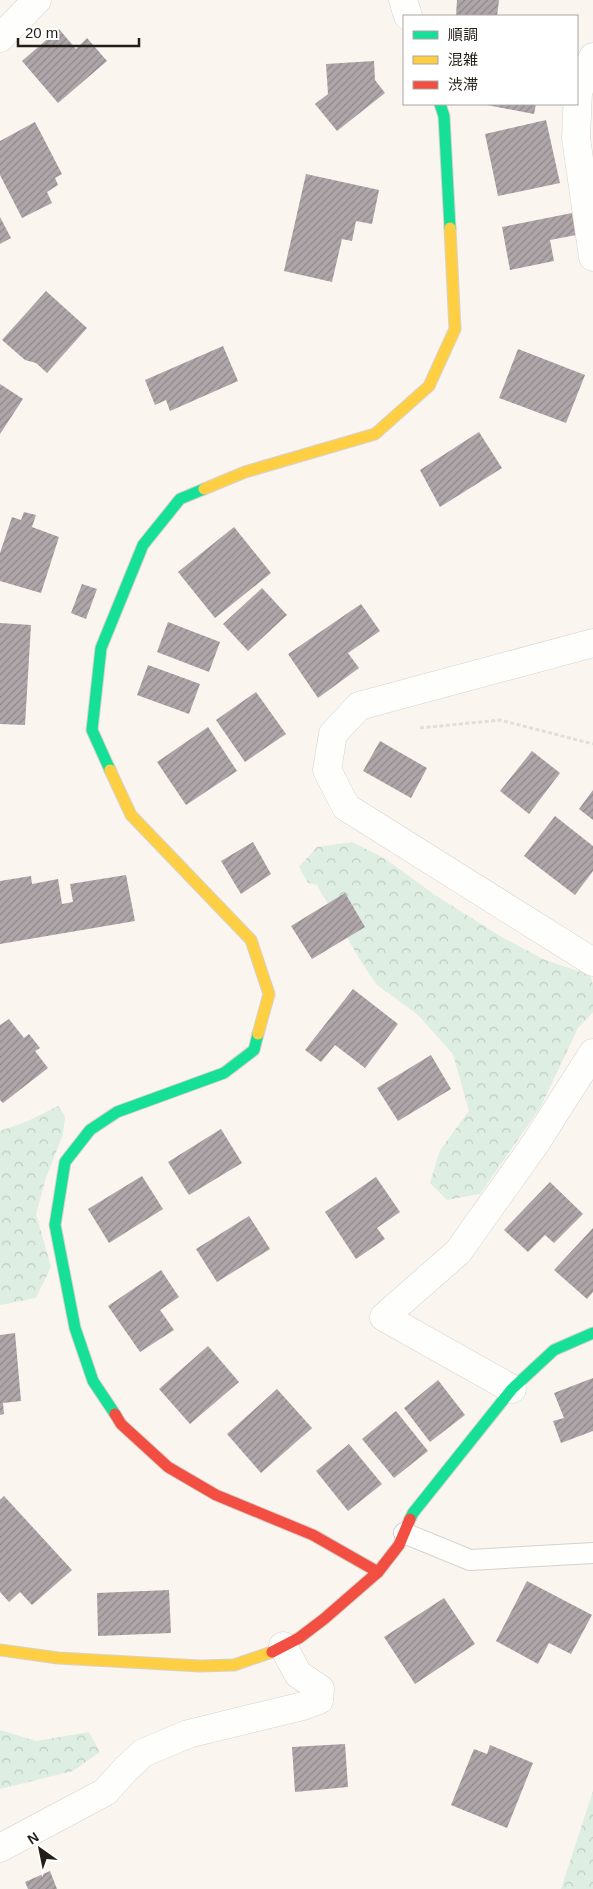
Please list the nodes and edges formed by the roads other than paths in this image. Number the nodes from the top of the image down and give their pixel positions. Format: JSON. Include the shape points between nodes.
{"nodes":[{"id":1,"x":37,"y":0,"type":"edge"},
{"id":2,"x":403,"y":0,"type":"edge"},
{"id":3,"x":408,"y":15,"type":"edge"},
{"id":4,"x":0,"y":38,"type":"edge"},
{"id":5,"x":593,"y":56,"type":"edge"},
{"id":6,"x":578,"y":92,"type":"edge"},
{"id":7,"x":440,"y":105,"type":"edge"},
{"id":8,"x":577,"y":105,"type":"edge"},
{"id":9,"x":593,"y":257,"type":"edge"},
{"id":10,"x":593,"y":643,"type":"edge"},
{"id":11,"x":593,"y":962,"type":"edge"},
{"id":12,"x":593,"y":1053,"type":"edge"},
{"id":13,"x":593,"y":1333,"type":"edge"},
{"id":14,"x":512,"y":1389,"type":"junction"},
{"id":15,"x":404,"y":1533,"type":"junction"},
{"id":16,"x":593,"y":1553,"type":"edge"},
{"id":17,"x":378,"y":1572,"type":"junction"},
{"id":18,"x":283,"y":1646,"type":"junction"},
{"id":19,"x":0,"y":1650,"type":"edge"},
{"id":20,"x":0,"y":1848,"type":"edge"}],
"edges":[{"from":1,"to":4,"type":"street"},
{"from":2,"to":3,"type":"street"},
{"from":5,"to":6,"type":"street"},
{"from":7,"to":17,"type":"street","via":[[444,116],[456,329],[429,386],[376,434],[245,472],[180,499],[143,545],[101,648],[92,730],[131,815],[251,940],[269,994],[254,1050],[224,1072],[117,1112],[90,1130],[65,1162],[55,1225],[75,1328],[93,1381],[121,1424],[168,1467],[216,1495],[313,1535]]},
{"from":8,"to":9,"type":"street","via":[[576,138]]},
{"from":10,"to":11,"type":"street","via":[[359,706],[333,734],[327,770],[346,807]]},
{"from":12,"to":14,"type":"street","via":[[535,1144],[458,1252],[384,1317]]},
{"from":13,"to":14,"type":"street","via":[[554,1350]]},
{"from":14,"to":15,"type":"street","via":[[413,1513]]},
{"from":15,"to":16,"type":"lane","via":[[470,1560]]},
{"from":15,"to":17,"type":"street"},
{"from":17,"to":18,"type":"street","via":[[324,1619]]},
{"from":18,"to":19,"type":"street","via":[[234,1665],[200,1666],[58,1658]]},
{"from":18,"to":20,"type":"street","via":[[298,1674],[320,1689],[319,1700],[188,1734],[143,1753],[105,1792]]}]}
